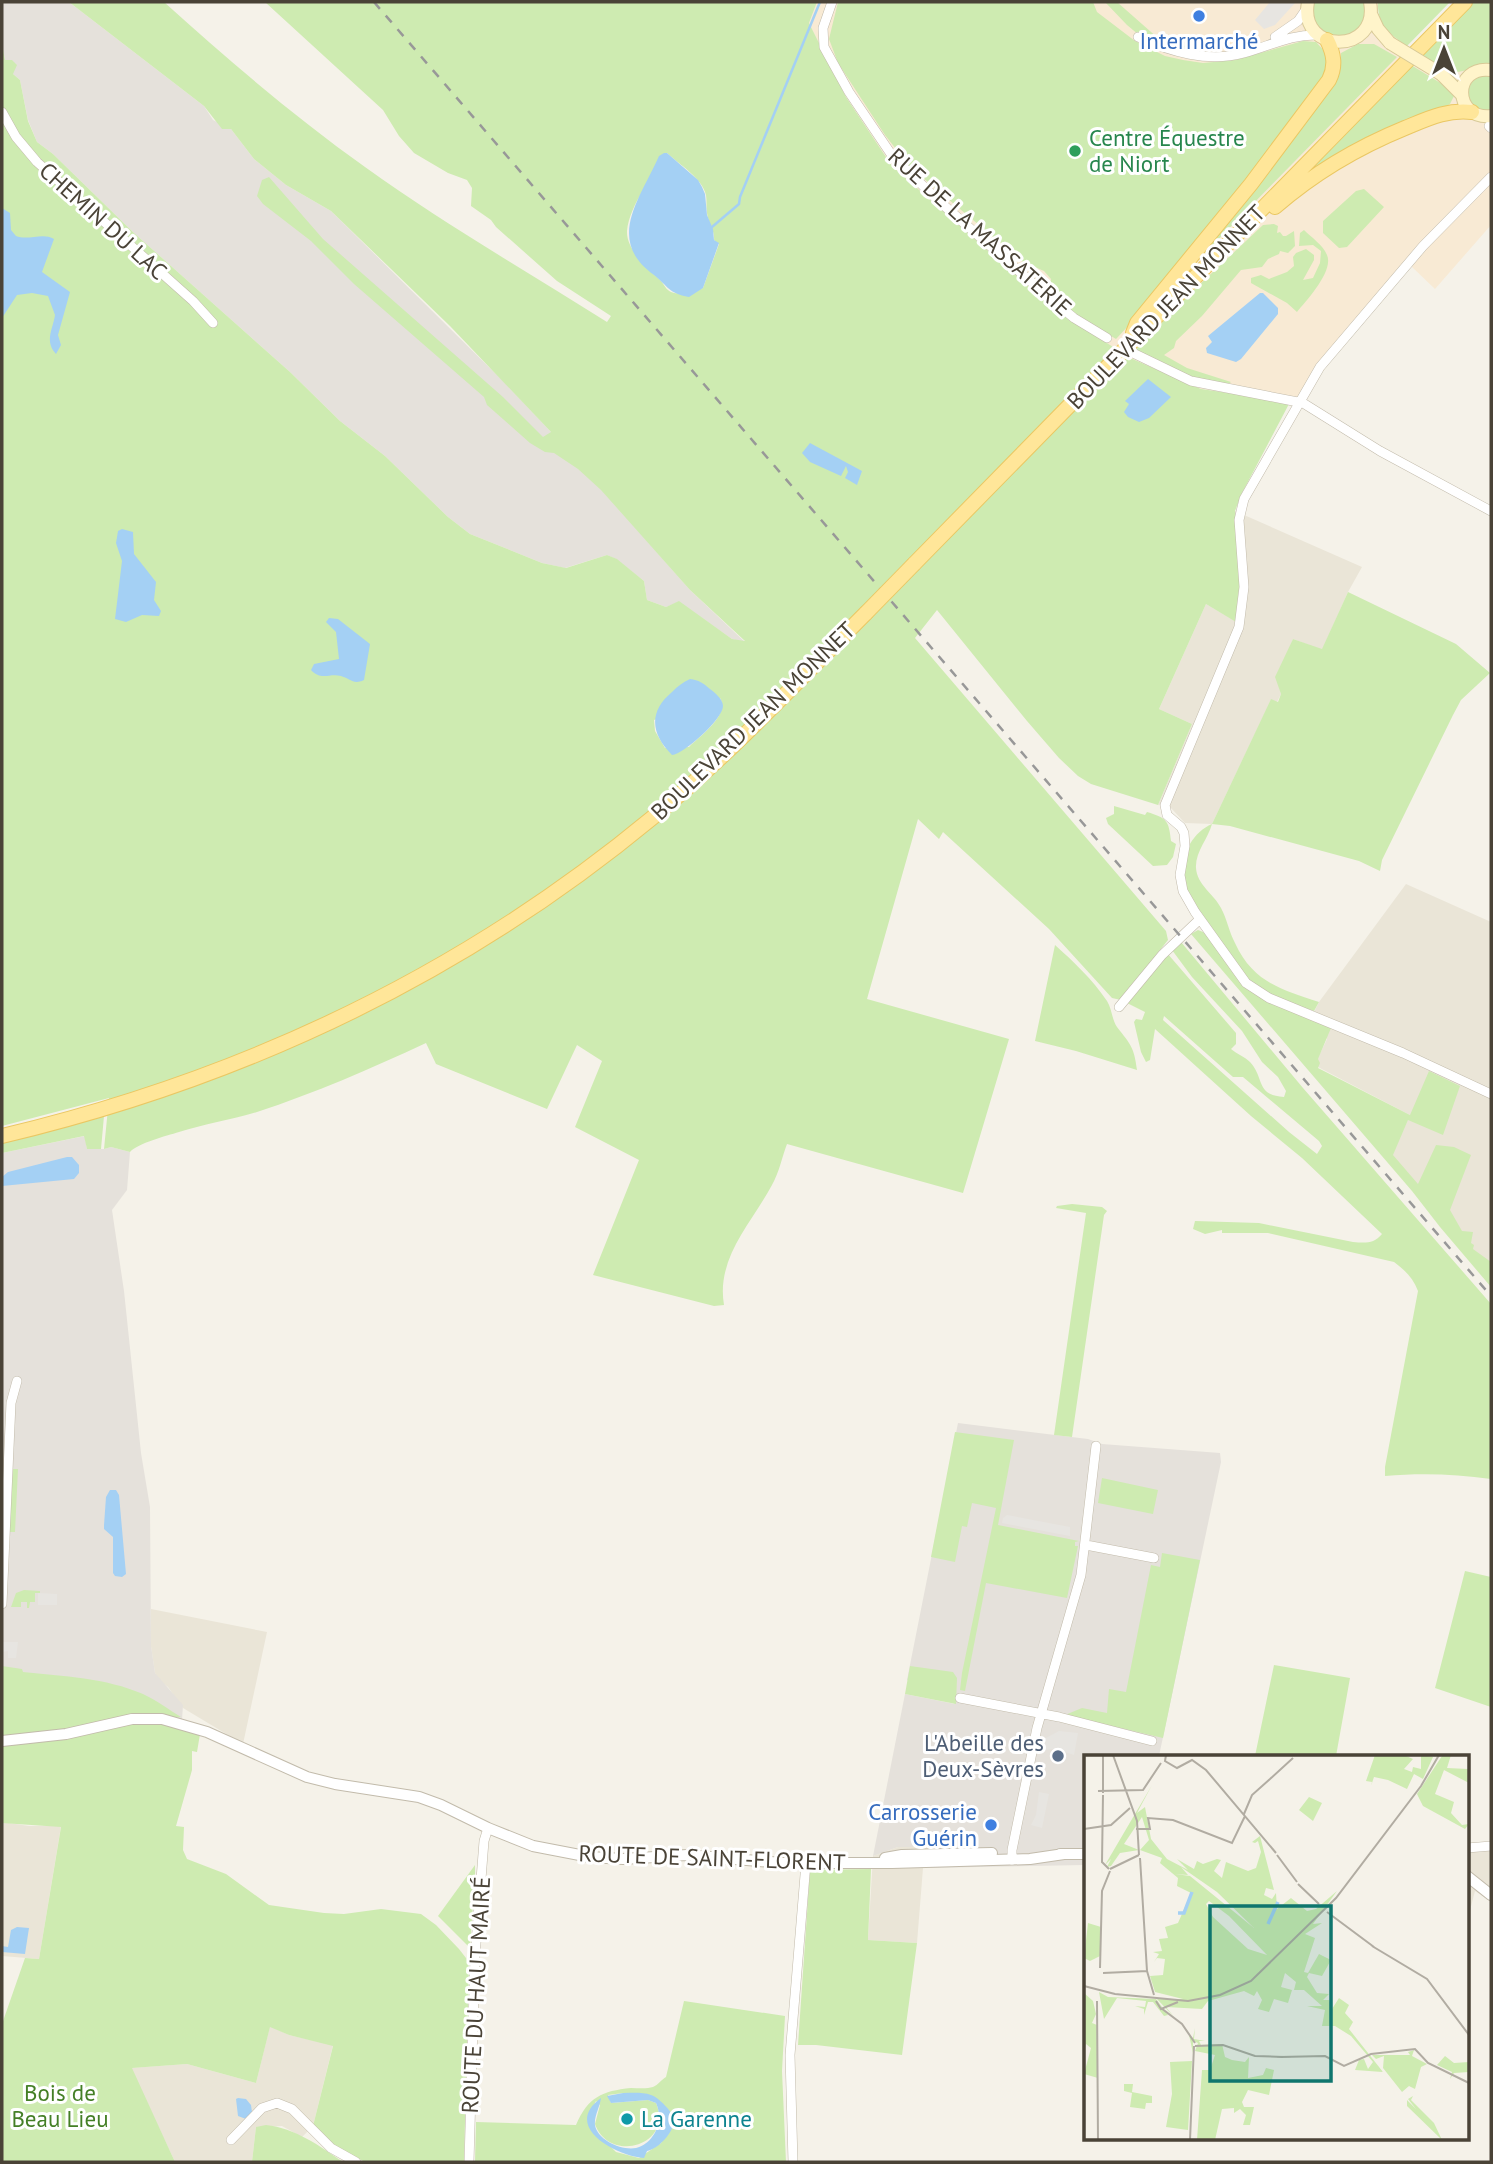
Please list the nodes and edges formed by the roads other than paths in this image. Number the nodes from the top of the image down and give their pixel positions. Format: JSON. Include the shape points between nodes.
{"nodes":[{"id":1,"x":832,"y":2,"type":"edge"},
{"id":2,"x":1458,"y":2,"type":"edge"},
{"id":3,"x":1465,"y":2,"type":"edge"},
{"id":4,"x":1308,"y":5,"type":"edge"},
{"id":5,"x":1370,"y":8,"type":"edge"},
{"id":6,"x":1138,"y":37,"type":"dead end"},
{"id":7,"x":1322,"y":37,"type":"junction"},
{"id":8,"x":1356,"y":38,"type":"junction"},
{"id":9,"x":1391,"y":43,"type":"junction"},
{"id":10,"x":1263,"y":46,"type":"junction"},
{"id":11,"x":1415,"y":48,"type":"junction"},
{"id":12,"x":1491,"y":70,"type":"edge"},
{"id":13,"x":1441,"y":74,"type":"junction"},
{"id":14,"x":1469,"y":76,"type":"junction"},
{"id":15,"x":1462,"y":95,"type":"junction"},
{"id":16,"x":2,"y":112,"type":"edge"},
{"id":17,"x":1472,"y":112,"type":"junction"},
{"id":18,"x":1490,"y":123,"type":"edge"},
{"id":19,"x":1491,"y":177,"type":"edge"},
{"id":20,"x":1198,"y":275,"type":"junction"},
{"id":21,"x":214,"y":323,"type":"dead end"},
{"id":22,"x":1133,"y":334,"type":"junction"},
{"id":23,"x":1107,"y":338,"type":"dead end"},
{"id":24,"x":1131,"y":352,"type":"dead end"},
{"id":25,"x":1298,"y":402,"type":"junction"},
{"id":26,"x":1491,"y":511,"type":"edge"},
{"id":27,"x":912,"y":562,"type":"junction"},
{"id":28,"x":1200,"y":919,"type":"junction"},
{"id":29,"x":1121,"y":1004,"type":"dead end"},
{"id":30,"x":1491,"y":1094,"type":"edge"},
{"id":31,"x":2,"y":1134,"type":"edge"},
{"id":32,"x":17,"y":1381,"type":"dead end"},
{"id":33,"x":1096,"y":1447,"type":"dead end"},
{"id":34,"x":1086,"y":1545,"type":"junction"},
{"id":35,"x":1154,"y":1558,"type":"dead end"},
{"id":36,"x":2,"y":1604,"type":"edge"},
{"id":37,"x":960,"y":1698,"type":"dead end"},
{"id":38,"x":1042,"y":1714,"type":"junction"},
{"id":39,"x":2,"y":1741,"type":"edge"},
{"id":40,"x":1152,"y":1741,"type":"dead end"},
{"id":41,"x":488,"y":1828,"type":"junction"},
{"id":42,"x":1491,"y":1846,"type":"edge"},
{"id":43,"x":1468,"y":1849,"type":"edge"},
{"id":44,"x":1084,"y":1854,"type":"edge"},
{"id":45,"x":1012,"y":1856,"type":"junction"},
{"id":46,"x":806,"y":1863,"type":"junction"},
{"id":47,"x":1468,"y":1877,"type":"edge"},
{"id":48,"x":1491,"y":1895,"type":"edge"},
{"id":49,"x":231,"y":2140,"type":"dead end"},
{"id":50,"x":356,"y":2162,"type":"edge"},
{"id":51,"x":469,"y":2162,"type":"edge"},
{"id":52,"x":793,"y":2162,"type":"edge"}],
"edges":[{"from":1,"to":23,"type":"street","name":"RUE DE LA MASSATERIE","via":[[823,42],[849,92],[893,157],[1045,294]]},
{"from":2,"to":11,"type":"main road"},
{"from":3,"to":11,"type":"main road"},
{"from":4,"to":7,"type":"main road","via":[[1309,23]]},
{"from":4,"to":10,"type":"street","via":[[1292,27]]},
{"from":5,"to":8,"type":"main road","via":[[1366,27]]},
{"from":5,"to":9,"type":"main road","via":[[1378,29]]},
{"from":6,"to":10,"type":"street","via":[[1172,51],[1208,57],[1241,54]]},
{"from":7,"to":8,"type":"main road","via":[[1342,43]]},
{"from":7,"to":10,"type":"street","via":[[1294,36]]},
{"from":7,"to":22,"type":"main road","via":[[1334,58],[1329,80],[1137,323]]},
{"from":8,"to":9,"type":"main road"},
{"from":9,"to":13,"type":"main road","bridge":true},
{"from":11,"to":20,"type":"main road","name":"BOULEVARD JEAN MONNET"},
{"from":11,"to":22,"type":"main road","name":"BOULEVARD JEAN MONNET"},
{"from":12,"to":14,"type":"main road"},
{"from":13,"to":14,"type":"main road"},
{"from":13,"to":15,"type":"main road"},
{"from":14,"to":15,"type":"main road"},
{"from":15,"to":17,"type":"main road"},
{"from":16,"to":21,"type":"street","name":"CHEMIN DU LAC","via":[[37,162]]},
{"from":17,"to":18,"type":"main road"},
{"from":17,"to":20,"type":"main road","via":[[1435,115],[1346,155],[1292,193]]},
{"from":19,"to":25,"type":"street","via":[[1368,309]]},
{"from":20,"to":27,"type":"main road","name":"BOULEVARD JEAN MONNET"},
{"from":22,"to":27,"type":"main road","name":"BOULEVARD JEAN MONNET"},
{"from":24,"to":25,"type":"street","via":[[1191,380]]},
{"from":25,"to":26,"type":"street"},
{"from":25,"to":28,"type":"street","via":[[1241,506],[1244,587],[1238,627],[1166,799],[1165,811],[1184,833],[1183,891]]},
{"from":27,"to":31,"type":"main road","name":"BOULEVARD JEAN MONNET","bridge":true,"via":[[667,799],[573,873],[476,938],[351,1008],[256,1051],[125,1099]]},
{"from":28,"to":29,"type":"street"},
{"from":28,"to":30,"type":"street","via":[[1241,977],[1260,993]]},
{"from":32,"to":36,"type":"street","via":[[11,1403]]},
{"from":33,"to":34,"type":"street"},
{"from":34,"to":35,"type":"street"},
{"from":34,"to":38,"type":"street"},
{"from":37,"to":38,"type":"street"},
{"from":38,"to":40,"type":"street"},
{"from":38,"to":45,"type":"street"},
{"from":39,"to":41,"type":"street","name":"ROUTE DE SAINT-FLORENT","via":[[58,1736],[132,1719],[162,1719],[206,1732],[307,1777],[419,1797]]},
{"from":41,"to":46,"type":"street","name":"ROUTE DE SAINT-FLORENT","via":[[533,1846],[590,1857],[687,1855]]},
{"from":41,"to":51,"type":"street","name":"ROUTE DU HAUT MAIRÉ","via":[[475,1956]]},
{"from":42,"to":43,"type":"street"},
{"from":44,"to":45,"type":"street","name":"ROUTE DE SAINT-FLORENT"},
{"from":45,"to":46,"type":"street","name":"ROUTE DE SAINT-FLORENT"},
{"from":46,"to":52,"type":"street","via":[[790,2055]]},
{"from":47,"to":48,"type":"street"},
{"from":49,"to":50,"type":"street","via":[[262,2108],[277,2103],[292,2109],[331,2148]]}]}
